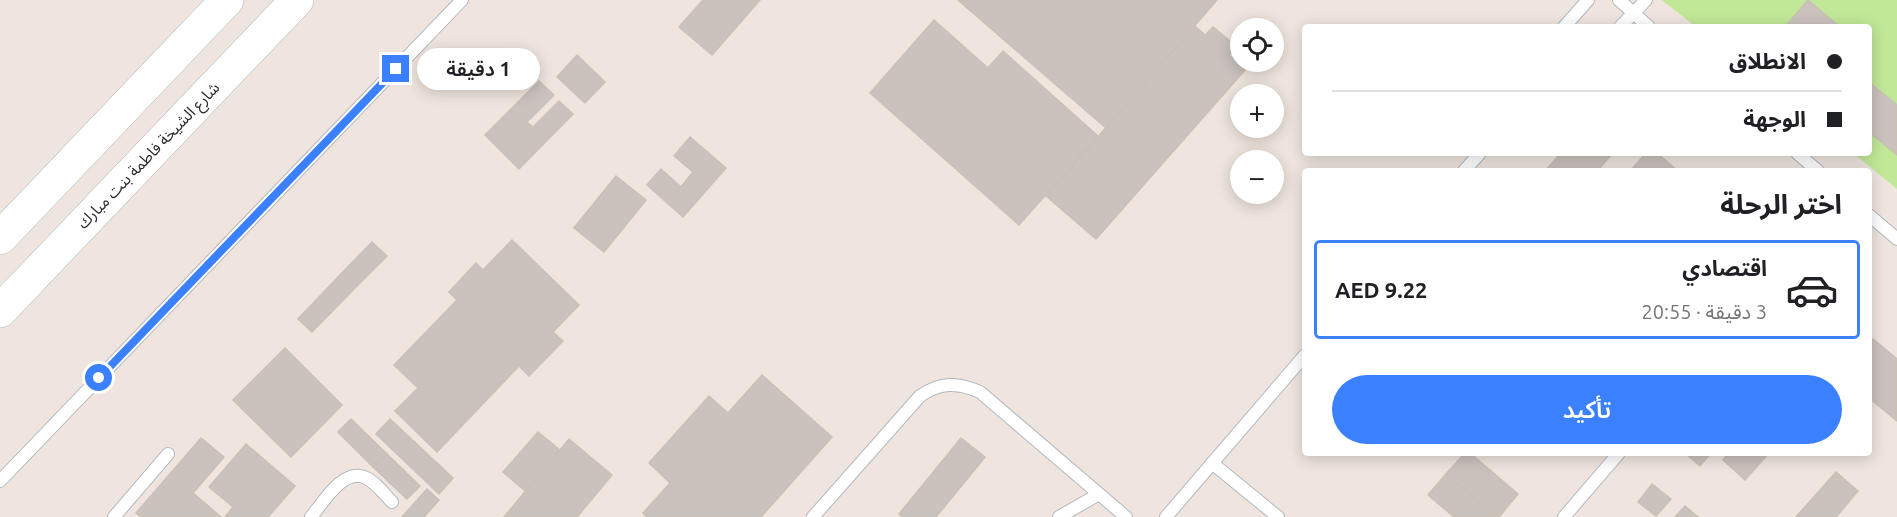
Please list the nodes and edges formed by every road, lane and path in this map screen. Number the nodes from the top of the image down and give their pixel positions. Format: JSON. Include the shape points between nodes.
{"nodes":[{"id":1,"x":227,"y":0,"type":"edge"},
{"id":2,"x":297,"y":0,"type":"edge"},
{"id":3,"x":462,"y":0,"type":"edge"},
{"id":4,"x":1588,"y":0,"type":"edge"},
{"id":5,"x":1619,"y":0,"type":"edge"},
{"id":6,"x":1646,"y":0,"type":"edge"},
{"id":7,"x":1633,"y":13,"type":"junction"},
{"id":8,"x":1567,"y":24,"type":"edge"},
{"id":9,"x":1623,"y":24,"type":"edge"},
{"id":10,"x":1646,"y":24,"type":"edge"},
{"id":11,"x":1477,"y":156,"type":"edge"},
{"id":12,"x":1800,"y":156,"type":"edge"},
{"id":13,"x":1467,"y":168,"type":"edge"},
{"id":14,"x":1814,"y":168,"type":"edge"},
{"id":15,"x":1872,"y":218,"type":"edge"},
{"id":16,"x":0,"y":238,"type":"edge"},
{"id":17,"x":1897,"y":239,"type":"edge"},
{"id":18,"x":0,"y":311,"type":"edge"},
{"id":19,"x":1302,"y":358,"type":"edge"},
{"id":20,"x":168,"y":453,"type":"dead end"},
{"id":21,"x":1615,"y":456,"type":"edge"},
{"id":22,"x":1212,"y":463,"type":"junction"},
{"id":23,"x":0,"y":481,"type":"edge"},
{"id":24,"x":1099,"y":494,"type":"junction"},
{"id":25,"x":392,"y":502,"type":"dead end"},
{"id":26,"x":114,"y":517,"type":"edge"},
{"id":27,"x":311,"y":517,"type":"edge"},
{"id":28,"x":813,"y":517,"type":"edge"},
{"id":29,"x":1059,"y":517,"type":"edge"},
{"id":30,"x":1126,"y":517,"type":"edge"},
{"id":31,"x":1166,"y":517,"type":"edge"},
{"id":32,"x":1278,"y":517,"type":"edge"},
{"id":33,"x":1564,"y":517,"type":"edge"}],
"edges":[{"from":1,"to":16,"type":"street"},
{"from":2,"to":18,"type":"street","name":"شارع الشيخة فاطمة بنت مبارك"},
{"from":3,"to":23,"type":"lane"},
{"from":4,"to":8,"type":"lane"},
{"from":5,"to":7,"type":"lane"},
{"from":6,"to":7,"type":"lane"},
{"from":7,"to":9,"type":"lane"},
{"from":7,"to":10,"type":"lane"},
{"from":11,"to":13,"type":"lane"},
{"from":12,"to":14,"type":"lane"},
{"from":15,"to":17,"type":"lane"},
{"from":19,"to":22,"type":"lane"},
{"from":20,"to":26,"type":"lane"},
{"from":21,"to":33,"type":"lane"},
{"from":22,"to":31,"type":"lane"},
{"from":22,"to":32,"type":"lane"},
{"from":24,"to":28,"type":"lane","via":[[980,392],[954,384],[930,389],[920,396]]},
{"from":24,"to":29,"type":"lane"},
{"from":24,"to":30,"type":"lane"},
{"from":25,"to":27,"type":"lane","via":[[370,480],[349,476]]}]}
